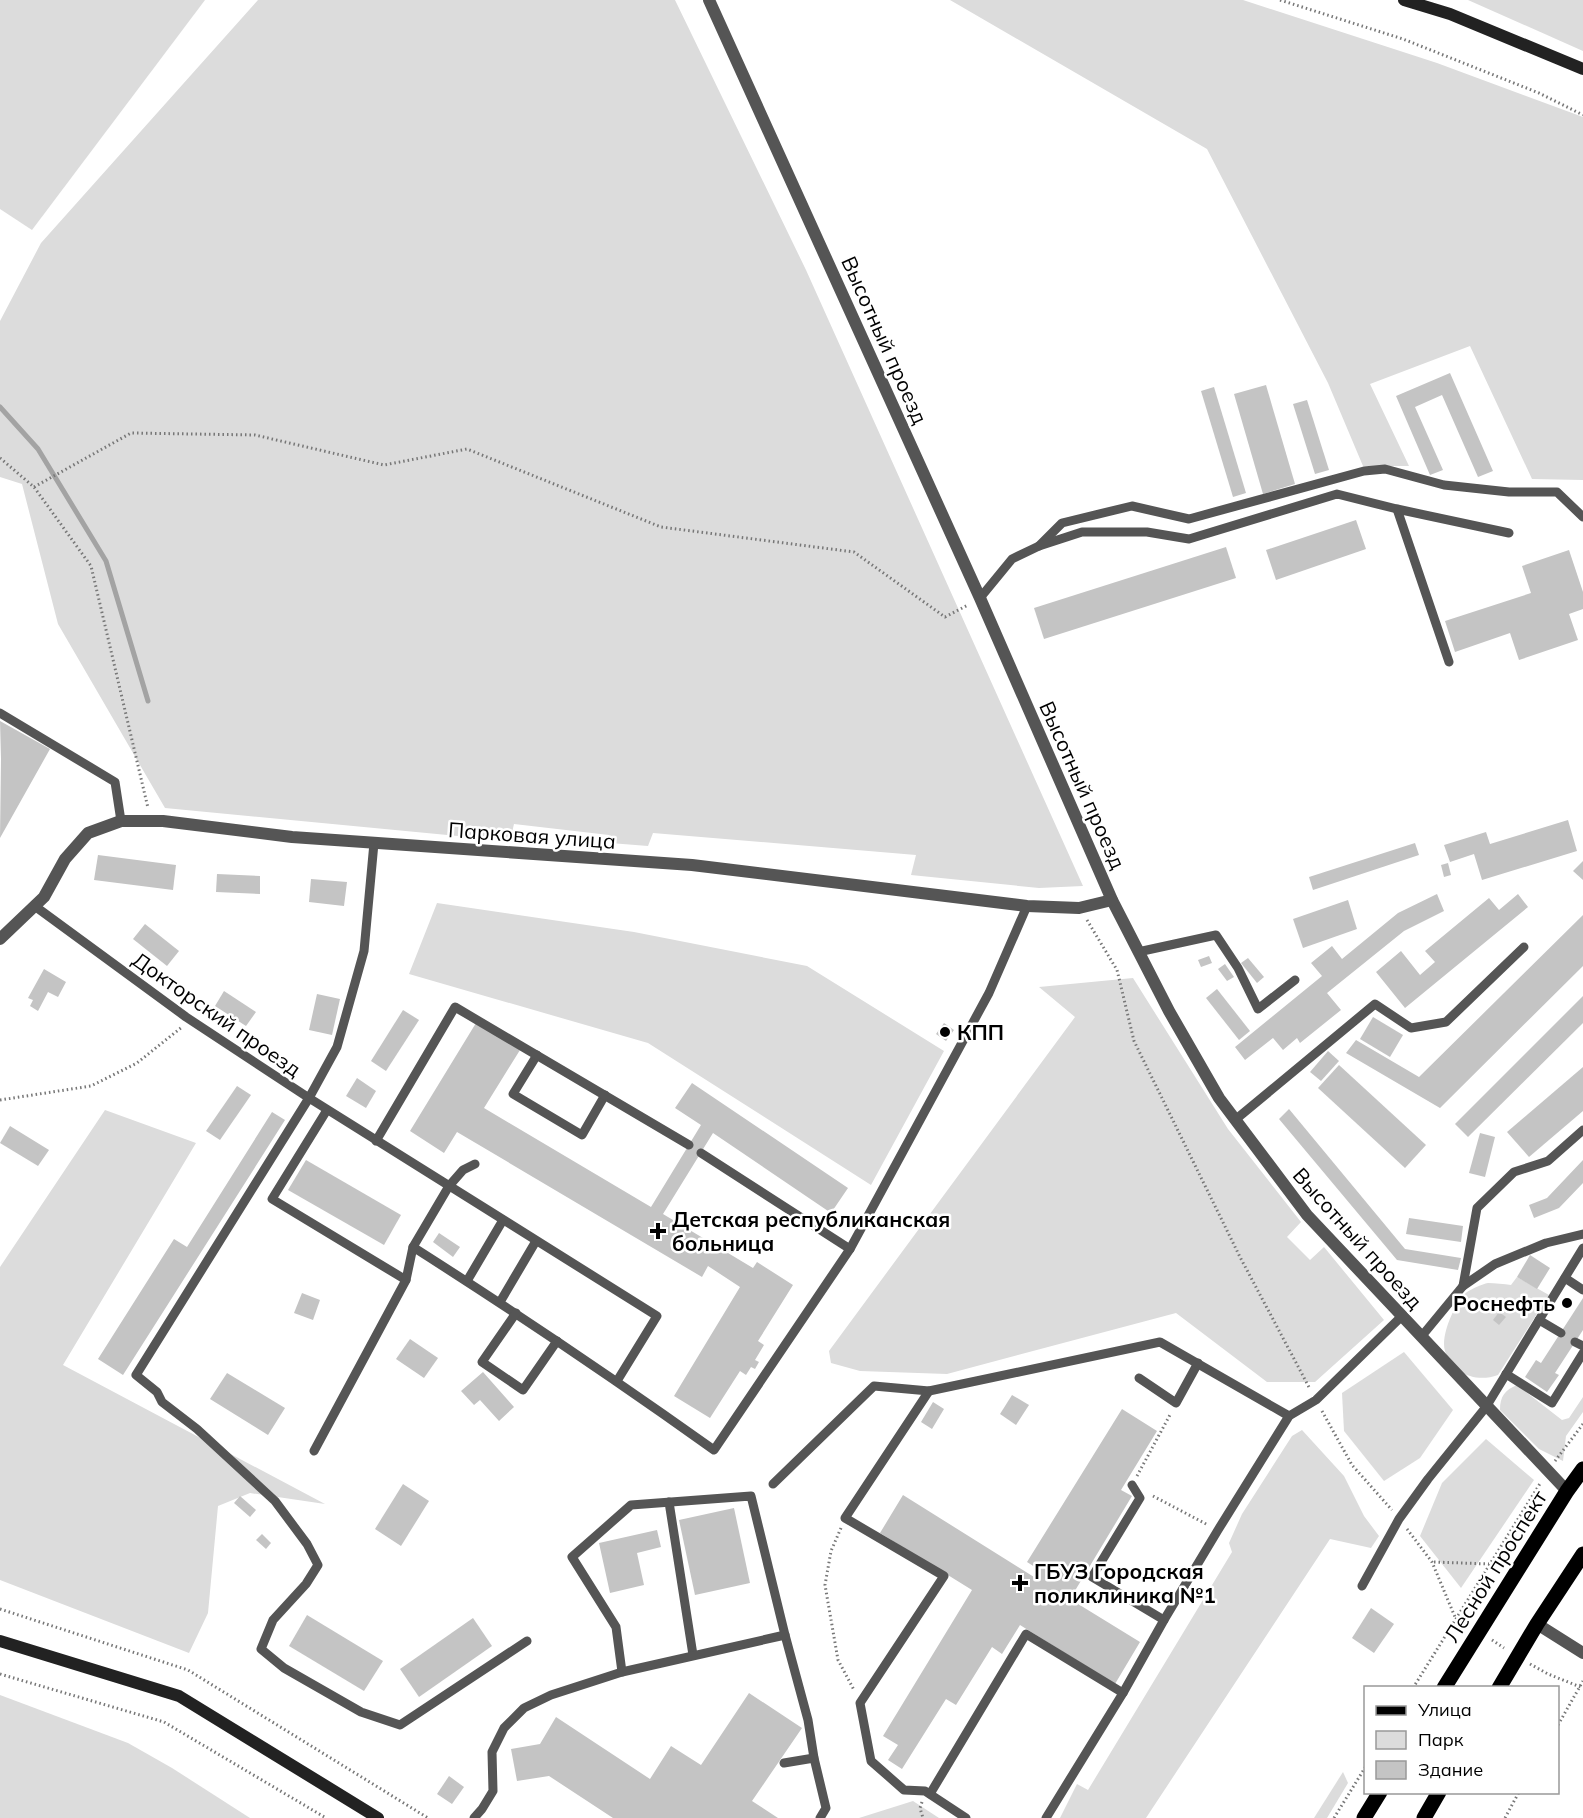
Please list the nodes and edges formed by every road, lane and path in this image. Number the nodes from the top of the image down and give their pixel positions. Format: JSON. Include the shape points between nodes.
{"nodes":[{"id":1,"x":709,"y":0,"type":"edge"},
{"id":2,"x":1280,"y":0,"type":"edge"},
{"id":3,"x":1404,"y":0,"type":"edge"},
{"id":4,"x":1583,"y":69,"type":"edge"},
{"id":5,"x":1583,"y":115,"type":"edge"},
{"id":6,"x":0,"y":458,"type":"edge"},
{"id":7,"x":34,"y":487,"type":"junction"},
{"id":8,"x":1397,"y":509,"type":"junction"},
{"id":9,"x":1583,"y":517,"type":"edge"},
{"id":10,"x":1509,"y":533,"type":"dead end"},
{"id":11,"x":1039,"y":546,"type":"junction"},
{"id":12,"x":980,"y":598,"type":"junction"},
{"id":13,"x":1449,"y":662,"type":"dead end"},
{"id":14,"x":0,"y":713,"type":"edge"},
{"id":15,"x":121,"y":821,"type":"junction"},
{"id":16,"x":151,"y":821,"type":"junction"},
{"id":17,"x":374,"y":843,"type":"junction"},
{"id":18,"x":1112,"y":900,"type":"junction"},
{"id":19,"x":1027,"y":906,"type":"junction"},
{"id":20,"x":36,"y":907,"type":"junction"},
{"id":21,"x":1079,"y":908,"type":"junction"},
{"id":22,"x":0,"y":939,"type":"edge"},
{"id":23,"x":1524,"y":947,"type":"dead end"},
{"id":24,"x":1138,"y":952,"type":"junction"},
{"id":25,"x":1295,"y":980,"type":"dead end"},
{"id":26,"x":191,"y":1020,"type":"junction"},
{"id":27,"x":537,"y":1055,"type":"junction"},
{"id":28,"x":605,"y":1095,"type":"junction"},
{"id":29,"x":309,"y":1098,"type":"junction"},
{"id":30,"x":0,"y":1100,"type":"edge"},
{"id":31,"x":327,"y":1110,"type":"junction"},
{"id":32,"x":1235,"y":1119,"type":"junction"},
{"id":33,"x":1583,"y":1130,"type":"edge"},
{"id":34,"x":376,"y":1141,"type":"junction"},
{"id":35,"x":689,"y":1145,"type":"dead end"},
{"id":36,"x":701,"y":1153,"type":"dead end"},
{"id":37,"x":475,"y":1164,"type":"dead end"},
{"id":38,"x":449,"y":1186,"type":"junction"},
{"id":39,"x":503,"y":1220,"type":"junction"},
{"id":40,"x":1583,"y":1233,"type":"edge"},
{"id":41,"x":536,"y":1240,"type":"junction"},
{"id":42,"x":413,"y":1247,"type":"junction"},
{"id":43,"x":1583,"y":1248,"type":"edge"},
{"id":44,"x":850,"y":1249,"type":"junction"},
{"id":45,"x":1564,"y":1278,"type":"junction"},
{"id":46,"x":406,"y":1280,"type":"junction"},
{"id":47,"x":467,"y":1281,"type":"junction"},
{"id":48,"x":1463,"y":1286,"type":"junction"},
{"id":49,"x":1583,"y":1290,"type":"edge"},
{"id":50,"x":500,"y":1302,"type":"junction"},
{"id":51,"x":516,"y":1313,"type":"junction"},
{"id":52,"x":1402,"y":1316,"type":"junction"},
{"id":53,"x":1539,"y":1320,"type":"junction"},
{"id":54,"x":1561,"y":1333,"type":"dead end"},
{"id":55,"x":1421,"y":1337,"type":"junction"},
{"id":56,"x":557,"y":1341,"type":"junction"},
{"id":57,"x":1583,"y":1353,"type":"edge"},
{"id":58,"x":1197,"y":1363,"type":"junction"},
{"id":59,"x":1506,"y":1374,"type":"junction"},
{"id":60,"x":1139,"y":1378,"type":"dead end"},
{"id":61,"x":617,"y":1381,"type":"junction"},
{"id":62,"x":929,"y":1391,"type":"junction"},
{"id":63,"x":1316,"y":1401,"type":"junction"},
{"id":64,"x":1486,"y":1407,"type":"junction"},
{"id":65,"x":1289,"y":1416,"type":"junction"},
{"id":66,"x":1168,"y":1418,"type":"dead end"},
{"id":67,"x":1583,"y":1424,"type":"edge"},
{"id":68,"x":314,"y":1452,"type":"dead end"},
{"id":69,"x":1583,"y":1469,"type":"edge"},
{"id":70,"x":1140,"y":1470,"type":"dead end"},
{"id":71,"x":1548,"y":1472,"type":"junction"},
{"id":72,"x":773,"y":1484,"type":"dead end"},
{"id":73,"x":1132,"y":1485,"type":"joint"},
{"id":74,"x":1567,"y":1491,"type":"junction"},
{"id":75,"x":669,"y":1502,"type":"junction"},
{"id":76,"x":845,"y":1518,"type":"junction"},
{"id":77,"x":1399,"y":1519,"type":"junction"},
{"id":78,"x":1218,"y":1530,"type":"junction"},
{"id":79,"x":1583,"y":1554,"type":"edge"},
{"id":80,"x":1432,"y":1562,"type":"junction"},
{"id":81,"x":1489,"y":1564,"type":"junction"},
{"id":82,"x":1362,"y":1586,"type":"dead end"},
{"id":83,"x":0,"y":1609,"type":"edge"},
{"id":84,"x":1455,"y":1617,"type":"junction"},
{"id":85,"x":1164,"y":1620,"type":"junction"},
{"id":86,"x":1537,"y":1624,"type":"junction"},
{"id":87,"x":1478,"y":1632,"type":"junction"},
{"id":88,"x":785,"y":1635,"type":"junction"},
{"id":89,"x":0,"y":1641,"type":"edge"},
{"id":90,"x":528,"y":1641,"type":"dead end"},
{"id":91,"x":1583,"y":1653,"type":"edge"},
{"id":92,"x":693,"y":1656,"type":"junction"},
{"id":93,"x":1518,"y":1656,"type":"junction"},
{"id":94,"x":622,"y":1671,"type":"junction"},
{"id":95,"x":0,"y":1674,"type":"edge"},
{"id":96,"x":1583,"y":1681,"type":"edge"},
{"id":97,"x":1414,"y":1686,"type":"edge"},
{"id":98,"x":1445,"y":1686,"type":"edge"},
{"id":99,"x":1500,"y":1686,"type":"edge"},
{"id":100,"x":1581,"y":1687,"type":"edge"},
{"id":101,"x":1123,"y":1693,"type":"junction"},
{"id":102,"x":860,"y":1702,"type":"junction"},
{"id":103,"x":1559,"y":1722,"type":"edge"},
{"id":104,"x":814,"y":1758,"type":"junction"},
{"id":105,"x":784,"y":1763,"type":"dead end"},
{"id":106,"x":1364,"y":1768,"type":"edge"},
{"id":107,"x":930,"y":1794,"type":"junction"},
{"id":108,"x":1379,"y":1794,"type":"edge"},
{"id":109,"x":1437,"y":1794,"type":"edge"},
{"id":110,"x":1518,"y":1794,"type":"edge"},
{"id":111,"x":326,"y":1818,"type":"edge"},
{"id":112,"x":378,"y":1818,"type":"edge"},
{"id":113,"x":428,"y":1818,"type":"edge"},
{"id":114,"x":474,"y":1818,"type":"edge"},
{"id":115,"x":820,"y":1818,"type":"edge"},
{"id":116,"x":966,"y":1818,"type":"edge"},
{"id":117,"x":1046,"y":1818,"type":"edge"},
{"id":118,"x":1334,"y":1818,"type":"edge"},
{"id":119,"x":1364,"y":1818,"type":"edge"},
{"id":120,"x":1424,"y":1818,"type":"edge"},
{"id":121,"x":1505,"y":1818,"type":"edge"}],
"edges":[{"from":1,"to":12,"type":"street","name":"Высотный проезд"},
{"from":2,"to":5,"type":"path","via":[[1403,39],[1539,93]]},
{"from":3,"to":4,"type":"main road","via":[[1450,14]]},
{"from":6,"to":7,"type":"path"},
{"from":7,"to":12,"type":"path","via":[[131,433],[255,435],[384,465],[467,449],[661,527],[854,552],[945,617]]},
{"from":7,"to":16,"type":"path","via":[[91,566]]},
{"from":8,"to":10,"type":"lane"},
{"from":8,"to":11,"type":"lane","via":[[1337,494],[1190,538],[1147,532],[1082,532]]},
{"from":8,"to":13,"type":"lane"},
{"from":9,"to":11,"type":"lane","via":[[1557,492],[1444,485],[1385,469],[1364,471],[1189,519],[1132,506],[1062,523]]},
{"from":11,"to":12,"type":"lane","via":[[1012,559]]},
{"from":12,"to":18,"type":"street","name":"Высотный проезд"},
{"from":14,"to":15,"type":"lane","via":[[116,782]]},
{"from":15,"to":16,"type":"street","name":"Парковая улица"},
{"from":15,"to":20,"type":"street","name":"Парковая улица","via":[[88,833],[65,860]]},
{"from":16,"to":17,"type":"street","name":"Парковая улица"},
{"from":17,"to":19,"type":"street","name":"Парковая улица","via":[[693,865]]},
{"from":17,"to":29,"type":"lane","name":"Докторский проезд","via":[[364,951],[337,1047]]},
{"from":18,"to":21,"type":"street","name":"Парковая улица"},
{"from":18,"to":24,"type":"street","name":"Высотный проезд"},
{"from":19,"to":21,"type":"street","name":"Парковая улица"},
{"from":19,"to":44,"type":"lane","via":[[988,993]]},
{"from":20,"to":22,"type":"street","name":"Парковая улица"},
{"from":20,"to":26,"type":"lane","name":"Докторский проезд"},
{"from":21,"to":63,"type":"path","via":[[1117,970],[1134,1041]]},
{"from":23,"to":32,"type":"lane","via":[[1446,1022],[1411,1028],[1375,1004]]},
{"from":24,"to":25,"type":"lane","via":[[1216,935],[1258,1009]]},
{"from":24,"to":32,"type":"street","name":"Высотный проезд","via":[[1219,1098]]},
{"from":26,"to":29,"type":"lane","name":"Докторский проезд"},
{"from":26,"to":30,"type":"path","via":[[137,1063],[91,1086]]},
{"from":27,"to":28,"type":"lane"},
{"from":27,"to":28,"type":"lane","via":[[513,1094],[582,1135]]},
{"from":27,"to":34,"type":"lane","via":[[455,1007]]},
{"from":28,"to":35,"type":"lane"},
{"from":29,"to":31,"type":"lane"},
{"from":29,"to":90,"type":"lane","via":[[136,1376],[274,1500],[318,1565],[273,1620],[261,1649],[284,1668],[361,1712],[400,1725]]},
{"from":31,"to":34,"type":"lane"},
{"from":31,"to":46,"type":"lane","via":[[272,1199]]},
{"from":32,"to":52,"type":"street","name":"Высотный проезд","via":[[1307,1215]]},
{"from":33,"to":48,"type":"lane","via":[[1548,1161],[1514,1172],[1477,1208]]},
{"from":34,"to":38,"type":"lane"},
{"from":36,"to":44,"type":"lane"},
{"from":37,"to":38,"type":"lane","via":[[463,1170]]},
{"from":38,"to":39,"type":"lane"},
{"from":38,"to":42,"type":"lane"},
{"from":39,"to":41,"type":"lane"},
{"from":39,"to":47,"type":"lane"},
{"from":40,"to":48,"type":"lane","via":[[1495,1264]]},
{"from":41,"to":50,"type":"lane"},
{"from":41,"to":61,"type":"lane","via":[[657,1316]]},
{"from":42,"to":46,"type":"lane"},
{"from":42,"to":47,"type":"lane"},
{"from":43,"to":45,"type":"lane"},
{"from":44,"to":61,"type":"lane","via":[[714,1450]]},
{"from":45,"to":49,"type":"lane"},
{"from":45,"to":53,"type":"lane"},
{"from":46,"to":68,"type":"lane"},
{"from":47,"to":50,"type":"lane"},
{"from":48,"to":55,"type":"lane"},
{"from":50,"to":51,"type":"lane"},
{"from":51,"to":56,"type":"lane"},
{"from":51,"to":56,"type":"lane","via":[[482,1362],[523,1390]]},
{"from":52,"to":55,"type":"street","name":"Высотный проезд"},
{"from":52,"to":63,"type":"lane"},
{"from":53,"to":54,"type":"lane"},
{"from":53,"to":59,"type":"lane"},
{"from":55,"to":64,"type":"street","name":"Высотный проезд"},
{"from":56,"to":61,"type":"lane"},
{"from":57,"to":59,"type":"lane","via":[[1552,1403]]},
{"from":58,"to":60,"type":"lane","via":[[1176,1403]]},
{"from":58,"to":62,"type":"lane","via":[[1161,1342]]},
{"from":58,"to":65,"type":"lane"},
{"from":59,"to":64,"type":"lane"},
{"from":62,"to":72,"type":"lane","via":[[874,1386]]},
{"from":62,"to":76,"type":"lane"},
{"from":63,"to":65,"type":"lane"},
{"from":63,"to":77,"type":"path","via":[[1352,1465]]},
{"from":64,"to":71,"type":"street","name":"Высотный проезд"},
{"from":64,"to":77,"type":"lane"},
{"from":65,"to":78,"type":"lane"},
{"from":66,"to":70,"type":"path"},
{"from":67,"to":71,"type":"path"},
{"from":69,"to":74,"type":"main road","name":"Лесной проспект"},
{"from":71,"to":74,"type":"street","name":"Высотный проезд"},
{"from":71,"to":81,"type":"path"},
{"from":73,"to":78,"type":"path"},
{"from":73,"to":85,"type":"lane","via":[[1140,1498],[1092,1577]]},
{"from":74,"to":87,"type":"main road","name":"Лесной проспект"},
{"from":75,"to":88,"type":"lane","via":[[751,1496]]},
{"from":75,"to":92,"type":"lane"},
{"from":75,"to":94,"type":"lane","via":[[631,1504],[572,1557],[616,1627]]},
{"from":76,"to":102,"type":"path","via":[[831,1551],[825,1585],[838,1659]]},
{"from":76,"to":102,"type":"lane","via":[[944,1576]]},
{"from":77,"to":80,"type":"path"},
{"from":77,"to":82,"type":"lane"},
{"from":78,"to":85,"type":"lane"},
{"from":79,"to":86,"type":"main road"},
{"from":80,"to":81,"type":"path"},
{"from":80,"to":84,"type":"path"},
{"from":81,"to":84,"type":"path"},
{"from":83,"to":113,"type":"path","via":[[188,1670]]},
{"from":84,"to":87,"type":"path"},
{"from":84,"to":97,"type":"path"},
{"from":85,"to":101,"type":"lane"},
{"from":86,"to":91,"type":"street"},
{"from":86,"to":93,"type":"main road"},
{"from":87,"to":93,"type":"path"},
{"from":87,"to":98,"type":"main road","name":"Лесной проспект"},
{"from":88,"to":92,"type":"lane"},
{"from":88,"to":104,"type":"lane"},
{"from":89,"to":112,"type":"main road","via":[[179,1696]]},
{"from":92,"to":94,"type":"lane"},
{"from":93,"to":99,"type":"main road"},
{"from":93,"to":100,"type":"path"},
{"from":94,"to":114,"type":"lane","via":[[524,1708],[504,1728],[492,1752],[493,1791]]},
{"from":95,"to":111,"type":"path","via":[[164,1722]]},
{"from":96,"to":100,"type":"path"},
{"from":100,"to":103,"type":"path"},
{"from":101,"to":107,"type":"lane","via":[[1026,1634]]},
{"from":101,"to":117,"type":"lane"},
{"from":102,"to":107,"type":"lane","via":[[871,1761],[904,1790]]},
{"from":104,"to":105,"type":"lane"},
{"from":104,"to":115,"type":"lane","via":[[826,1808]]},
{"from":106,"to":118,"type":"path"},
{"from":107,"to":116,"type":"lane"},
{"from":108,"to":119,"type":"main road"},
{"from":109,"to":120,"type":"main road"},
{"from":110,"to":121,"type":"path"}]}
